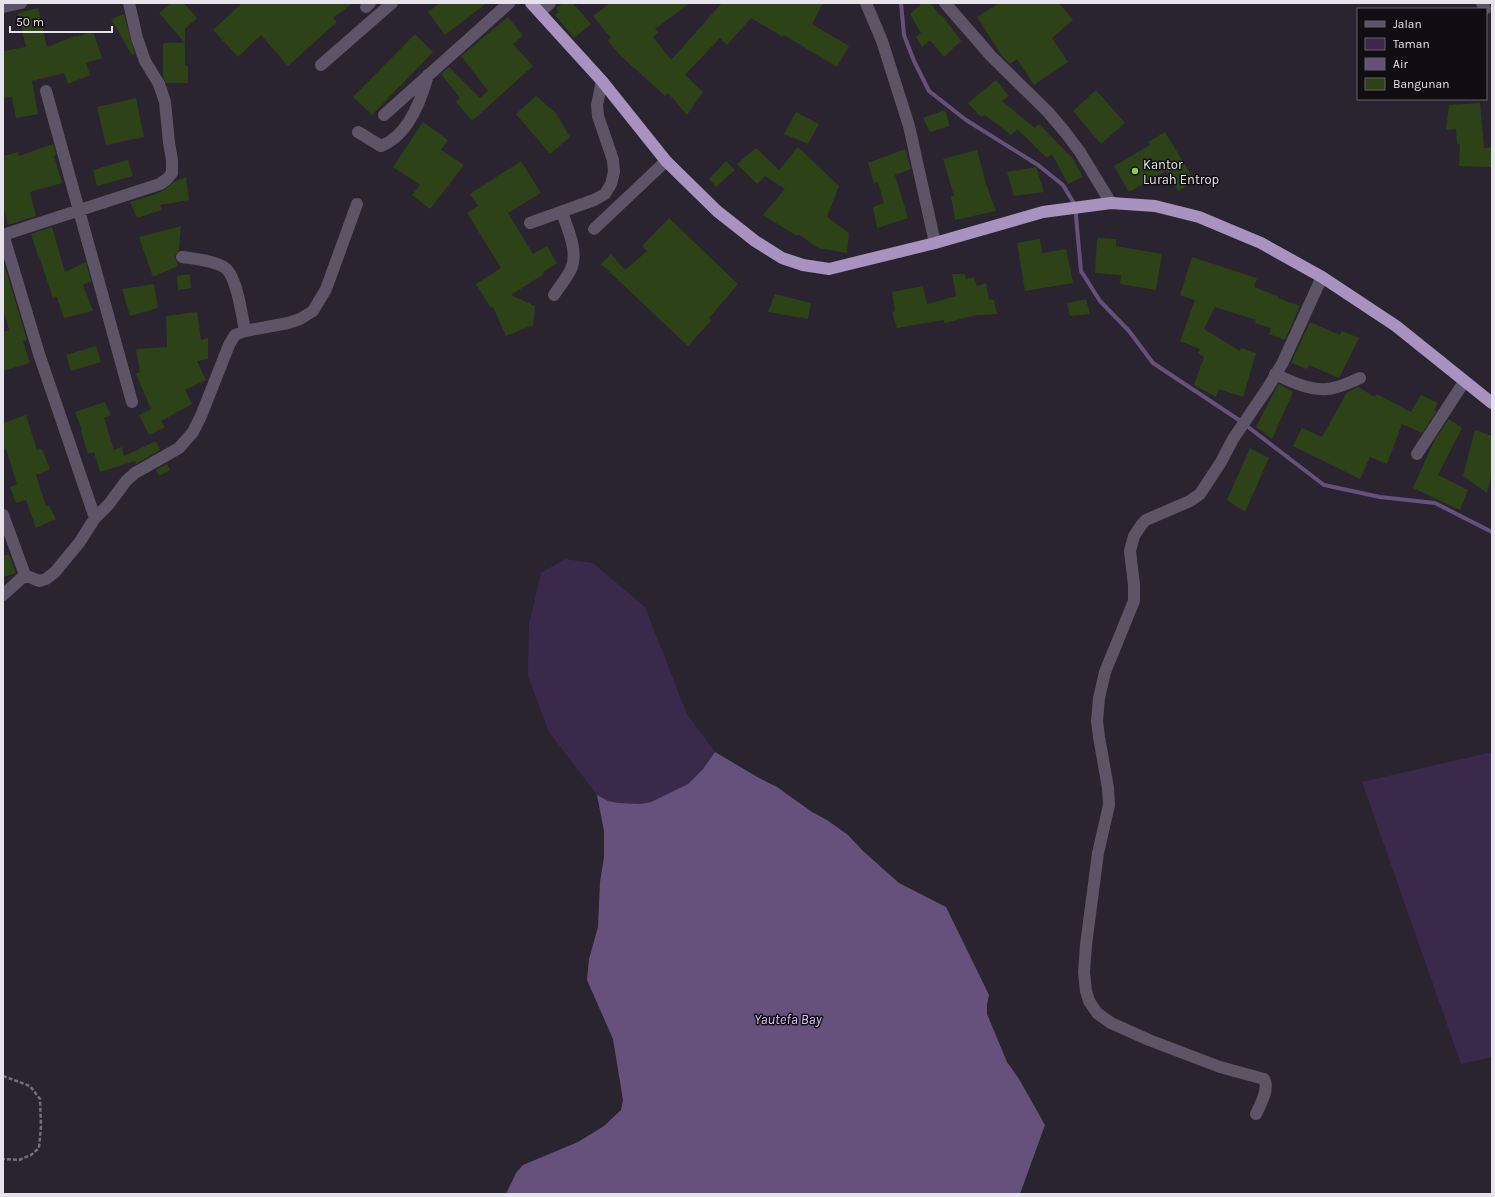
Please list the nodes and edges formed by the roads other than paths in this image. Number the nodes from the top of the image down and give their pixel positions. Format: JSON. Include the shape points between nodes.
{"nodes":[{"id":1,"x":21,"y":3,"type":"edge"},
{"id":2,"x":129,"y":3,"type":"edge"},
{"id":3,"x":392,"y":3,"type":"edge"},
{"id":4,"x":509,"y":3,"type":"edge"},
{"id":5,"x":531,"y":3,"type":"edge"},
{"id":6,"x":550,"y":3,"type":"edge"},
{"id":7,"x":866,"y":3,"type":"edge"},
{"id":8,"x":945,"y":3,"type":"edge"},
{"id":9,"x":3,"y":7,"type":"edge"},
{"id":10,"x":540,"y":12,"type":"junction"},
{"id":11,"x":322,"y":65,"type":"dead end"},
{"id":12,"x":428,"y":75,"type":"junction"},
{"id":13,"x":602,"y":81,"type":"junction"},
{"id":14,"x":46,"y":90,"type":"dead end"},
{"id":15,"x":384,"y":115,"type":"dead end"},
{"id":16,"x":358,"y":132,"type":"dead end"},
{"id":17,"x":666,"y":161,"type":"junction"},
{"id":18,"x":1111,"y":203,"type":"junction"},
{"id":19,"x":357,"y":204,"type":"dead end"},
{"id":20,"x":78,"y":210,"type":"junction"},
{"id":21,"x":562,"y":212,"type":"junction"},
{"id":22,"x":530,"y":223,"type":"dead end"},
{"id":23,"x":594,"y":229,"type":"dead end"},
{"id":24,"x":3,"y":235,"type":"edge"},
{"id":25,"x":935,"y":243,"type":"junction"},
{"id":26,"x":182,"y":257,"type":"dead end"},
{"id":27,"x":1322,"y":277,"type":"junction"},
{"id":28,"x":554,"y":295,"type":"dead end"},
{"id":29,"x":245,"y":331,"type":"junction"},
{"id":30,"x":1275,"y":374,"type":"junction"},
{"id":31,"x":1360,"y":378,"type":"dead end"},
{"id":32,"x":1464,"y":382,"type":"junction"},
{"id":33,"x":132,"y":402,"type":"dead end"},
{"id":34,"x":1492,"y":403,"type":"edge"},
{"id":35,"x":1417,"y":454,"type":"dead end"},
{"id":36,"x":3,"y":515,"type":"edge"},
{"id":37,"x":95,"y":518,"type":"junction"},
{"id":38,"x":24,"y":575,"type":"junction"},
{"id":39,"x":3,"y":595,"type":"edge"},
{"id":40,"x":1256,"y":1114,"type":"dead end"}],
"edges":[{"from":1,"to":9,"type":"street"},
{"from":2,"to":20,"type":"street","via":[[136,38],[165,102],[172,173],[160,184]]},
{"from":3,"to":11,"type":"street"},
{"from":4,"to":12,"type":"street"},
{"from":5,"to":10,"type":"highway"},
{"from":6,"to":10,"type":"street"},
{"from":7,"to":25,"type":"street","via":[[882,41],[909,126]]},
{"from":8,"to":18,"type":"street","via":[[991,56],[1065,132]]},
{"from":10,"to":13,"type":"highway"},
{"from":12,"to":15,"type":"street"},
{"from":12,"to":16,"type":"street","via":[[424,92],[411,118],[389,143],[381,146]]},
{"from":13,"to":17,"type":"highway"},
{"from":13,"to":21,"type":"street","via":[[597,105],[598,116],[613,160],[611,184],[605,194]]},
{"from":14,"to":20,"type":"street"},
{"from":17,"to":23,"type":"street"},
{"from":17,"to":25,"type":"highway","via":[[717,211],[755,241],[782,258],[803,265],[829,269]]},
{"from":18,"to":25,"type":"highway","via":[[1043,212]]},
{"from":18,"to":27,"type":"highway","via":[[1155,206],[1199,217],[1261,242]]},
{"from":19,"to":29,"type":"street","via":[[326,290],[313,311],[288,323]]},
{"from":20,"to":24,"type":"street"},
{"from":20,"to":33,"type":"street"},
{"from":21,"to":22,"type":"street"},
{"from":21,"to":28,"type":"street","via":[[574,255],[572,269]]},
{"from":24,"to":37,"type":"street","via":[[39,354]]},
{"from":26,"to":29,"type":"street","via":[[210,261],[225,268],[234,282]]},
{"from":27,"to":30,"type":"street","via":[[1294,342]]},
{"from":27,"to":32,"type":"highway","via":[[1396,326]]},
{"from":29,"to":37,"type":"street","via":[[235,335],[193,432],[179,448],[135,473]]},
{"from":30,"to":31,"type":"street","via":[[1298,386],[1325,389],[1336,388]]},
{"from":30,"to":40,"type":"street","via":[[1200,494],[1146,520],[1134,536],[1130,551],[1134,600],[1105,672],[1099,698],[1098,737],[1109,805],[1098,852],[1084,972],[1089,1001],[1097,1013],[1111,1023],[1220,1067],[1264,1079],[1265,1092]]},
{"from":32,"to":34,"type":"highway"},
{"from":32,"to":35,"type":"street"},
{"from":36,"to":38,"type":"street"},
{"from":37,"to":38,"type":"street","via":[[79,543],[55,572],[39,581]]},
{"from":38,"to":39,"type":"street"}]}
